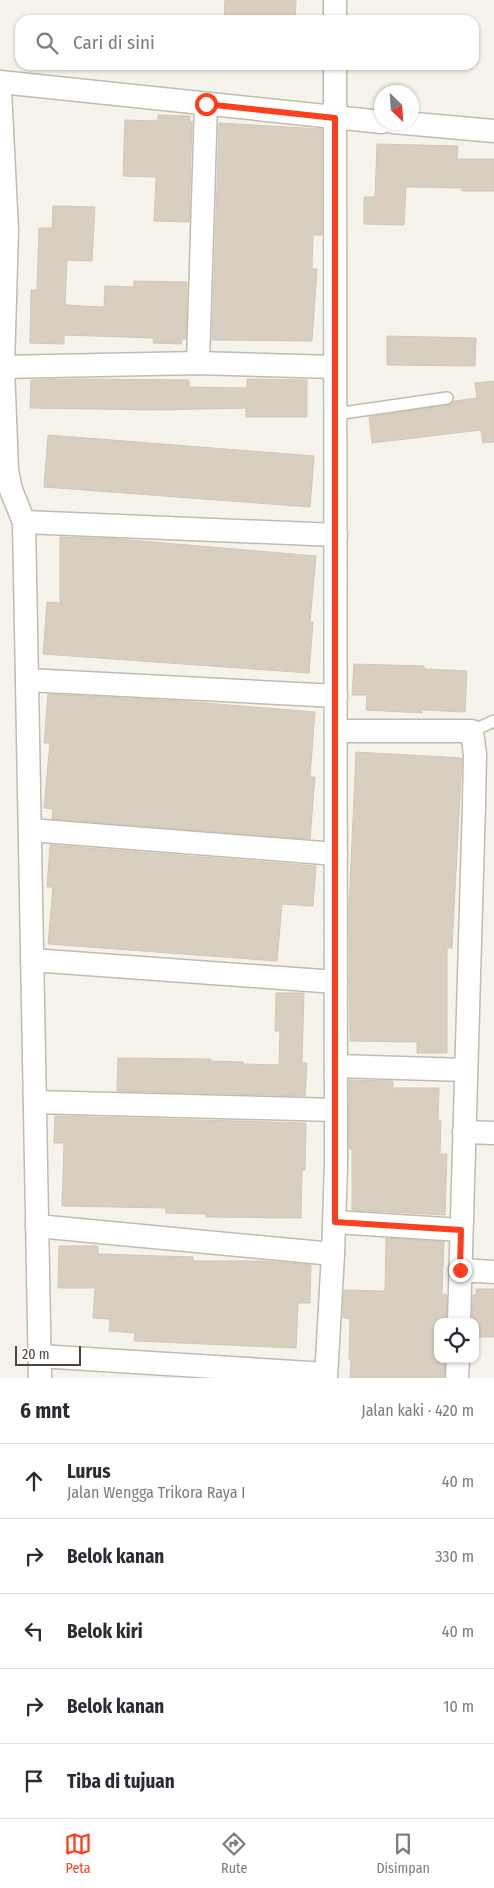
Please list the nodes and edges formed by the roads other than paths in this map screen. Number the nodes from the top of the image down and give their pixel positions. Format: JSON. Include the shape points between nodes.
{"nodes":[{"id":1,"x":335,"y":0,"type":"edge"},
{"id":2,"x":335,"y":15,"type":"edge"},
{"id":3,"x":335,"y":70,"type":"edge"},
{"id":4,"x":0,"y":82,"type":"edge"},
{"id":5,"x":0,"y":90,"type":"edge"},
{"id":6,"x":206,"y":104,"type":"junction"},
{"id":7,"x":335,"y":118,"type":"junction"},
{"id":8,"x":374,"y":121,"type":"edge"},
{"id":9,"x":419,"y":124,"type":"edge"},
{"id":10,"x":494,"y":131,"type":"edge"},
{"id":11,"x":198,"y":363,"type":"junction"},
{"id":12,"x":3,"y":367,"type":"junction"},
{"id":13,"x":336,"y":367,"type":"junction"},
{"id":14,"x":447,"y":398,"type":"dead end"},
{"id":15,"x":336,"y":414,"type":"junction"},
{"id":16,"x":24,"y":522,"type":"junction"},
{"id":17,"x":336,"y":535,"type":"junction"},
{"id":18,"x":27,"y":680,"type":"junction"},
{"id":19,"x":336,"y":696,"type":"junction"},
{"id":20,"x":494,"y":721,"type":"edge"},
{"id":21,"x":336,"y":731,"type":"junction"},
{"id":22,"x":472,"y":731,"type":"junction"},
{"id":23,"x":484,"y":804,"type":"edge"},
{"id":24,"x":30,"y":830,"type":"junction"},
{"id":25,"x":336,"y":854,"type":"junction"},
{"id":26,"x":32,"y":960,"type":"junction"},
{"id":27,"x":336,"y":982,"type":"junction"},
{"id":28,"x":336,"y":1066,"type":"junction"},
{"id":29,"x":466,"y":1070,"type":"junction"},
{"id":30,"x":35,"y":1102,"type":"junction"},
{"id":31,"x":336,"y":1110,"type":"junction"},
{"id":32,"x":464,"y":1132,"type":"junction"},
{"id":33,"x":494,"y":1133,"type":"edge"},
{"id":34,"x":335,"y":1222,"type":"junction"},
{"id":35,"x":37,"y":1226,"type":"junction"},
{"id":36,"x":461,"y":1230,"type":"junction"},
{"id":37,"x":333,"y":1254,"type":"junction"},
{"id":38,"x":460,"y":1270,"type":"junction"},
{"id":39,"x":494,"y":1272,"type":"edge"},
{"id":40,"x":459,"y":1318,"type":"edge"},
{"id":41,"x":458,"y":1363,"type":"edge"},
{"id":42,"x":39,"y":1367,"type":"edge"},
{"id":43,"x":326,"y":1376,"type":"edge"},
{"id":44,"x":457,"y":1378,"type":"edge"}],
"edges":[{"from":1,"to":2,"type":"street"},
{"from":3,"to":7,"type":"street"},
{"from":4,"to":6,"type":"street"},
{"from":5,"to":12,"type":"street","via":[[6,230]]},
{"from":6,"to":7,"type":"street"},
{"from":6,"to":11,"type":"street"},
{"from":7,"to":8,"type":"street"},
{"from":7,"to":13,"type":"street"},
{"from":9,"to":10,"type":"street"},
{"from":11,"to":12,"type":"street"},
{"from":11,"to":13,"type":"street"},
{"from":12,"to":16,"type":"street","via":[[7,470]]},
{"from":13,"to":15,"type":"street"},
{"from":14,"to":15,"type":"lane"},
{"from":15,"to":17,"type":"street"},
{"from":16,"to":17,"type":"street"},
{"from":16,"to":18,"type":"street"},
{"from":17,"to":19,"type":"street"},
{"from":18,"to":19,"type":"street"},
{"from":18,"to":24,"type":"street"},
{"from":19,"to":21,"type":"street"},
{"from":20,"to":22,"type":"lane"},
{"from":21,"to":22,"type":"street"},
{"from":21,"to":25,"type":"street"},
{"from":22,"to":23,"type":"street"},
{"from":23,"to":29,"type":"street"},
{"from":24,"to":25,"type":"street"},
{"from":24,"to":26,"type":"street"},
{"from":25,"to":27,"type":"street"},
{"from":26,"to":27,"type":"street"},
{"from":26,"to":30,"type":"street"},
{"from":27,"to":28,"type":"street"},
{"from":28,"to":29,"type":"street"},
{"from":28,"to":31,"type":"street"},
{"from":29,"to":32,"type":"street"},
{"from":30,"to":31,"type":"street"},
{"from":30,"to":35,"type":"street"},
{"from":31,"to":34,"type":"street"},
{"from":32,"to":33,"type":"street"},
{"from":32,"to":36,"type":"street"},
{"from":34,"to":36,"type":"street"},
{"from":34,"to":37,"type":"street"},
{"from":35,"to":37,"type":"street"},
{"from":35,"to":42,"type":"street"},
{"from":36,"to":38,"type":"street"},
{"from":37,"to":43,"type":"street"},
{"from":38,"to":39,"type":"street"},
{"from":38,"to":40,"type":"street"},
{"from":41,"to":44,"type":"street"},
{"from":42,"to":43,"type":"street"}]}
